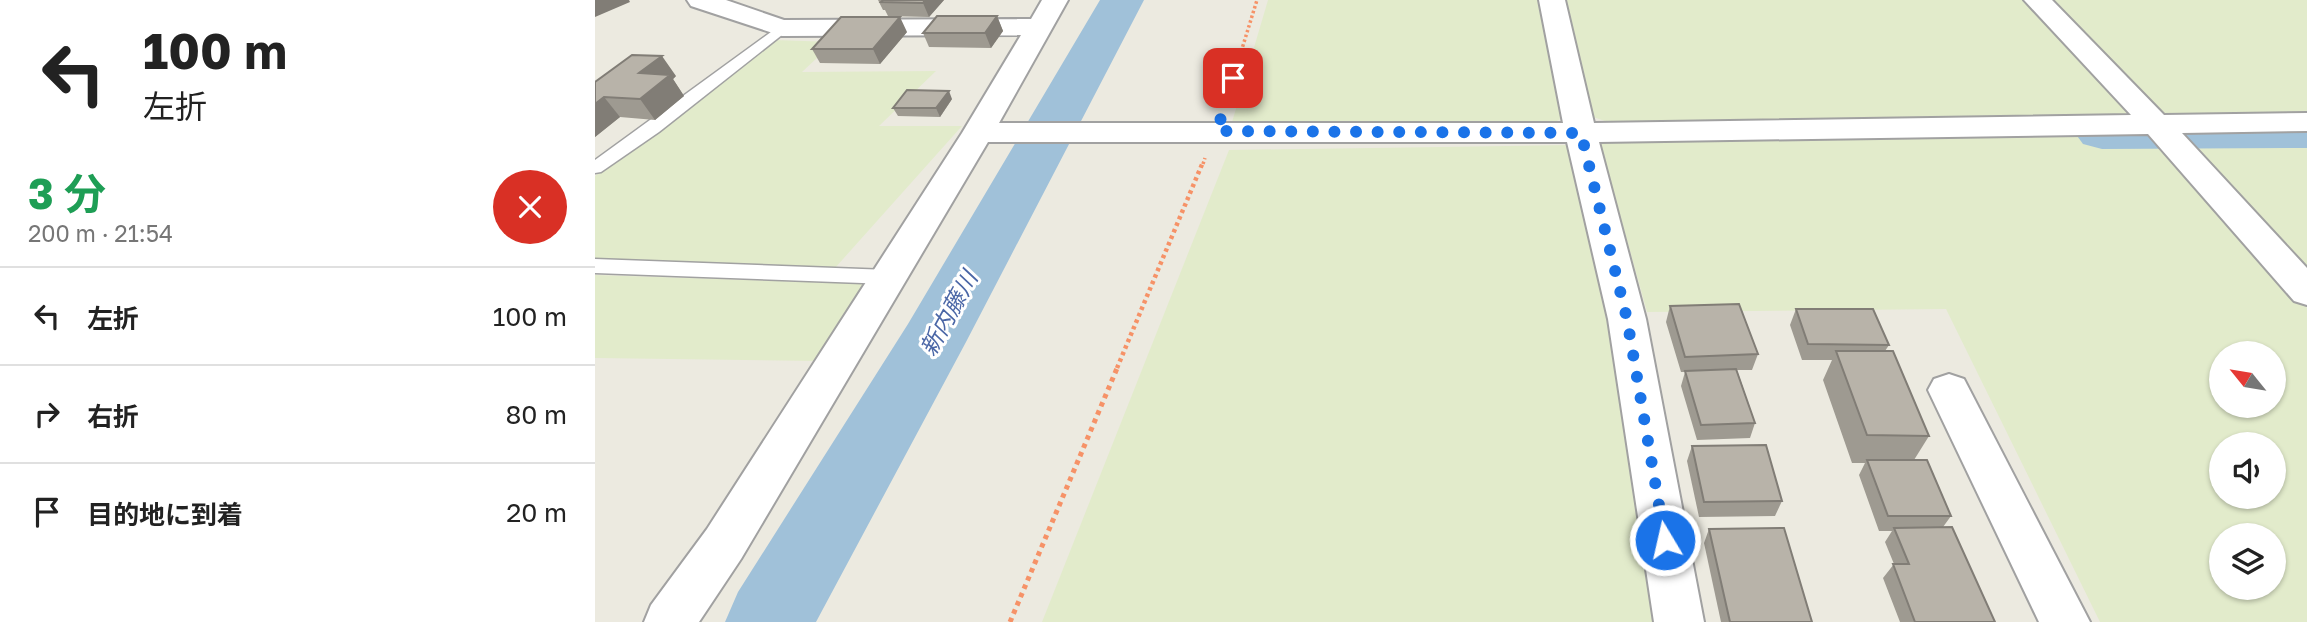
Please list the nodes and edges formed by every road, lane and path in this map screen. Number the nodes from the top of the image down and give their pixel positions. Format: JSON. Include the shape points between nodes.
{"nodes":[{"id":1,"x":700,"y":0,"type":"edge"},
{"id":2,"x":1257,"y":0,"type":"edge"},
{"id":3,"x":1552,"y":0,"type":"edge"},
{"id":4,"x":2037,"y":0,"type":"edge"},
{"id":5,"x":753,"y":7,"type":"edge"},
{"id":6,"x":1046,"y":14,"type":"edge"},
{"id":7,"x":782,"y":28,"type":"junction"},
{"id":8,"x":2307,"y":122,"type":"edge"},
{"id":9,"x":2156,"y":124,"type":"junction"},
{"id":10,"x":1217,"y":131,"type":"junction"},
{"id":11,"x":978,"y":133,"type":"junction"},
{"id":12,"x":1581,"y":133,"type":"junction"},
{"id":13,"x":595,"y":168,"type":"edge"},
{"id":14,"x":595,"y":266,"type":"edge"},
{"id":15,"x":889,"y":277,"type":"junction"},
{"id":16,"x":2307,"y":292,"type":"edge"},
{"id":17,"x":1949,"y":390,"type":"dead end"},
{"id":18,"x":669,"y":622,"type":"edge"},
{"id":19,"x":1010,"y":622,"type":"edge"},
{"id":20,"x":1679,"y":622,"type":"edge"},
{"id":21,"x":2065,"y":622,"type":"edge"}],
"edges":[{"from":1,"to":5,"type":"street"},
{"from":2,"to":10,"type":"path"},
{"from":3,"to":12,"type":"street"},
{"from":4,"to":9,"type":"street"},
{"from":5,"to":7,"type":"street"},
{"from":6,"to":7,"type":"street"},
{"from":6,"to":11,"type":"street"},
{"from":7,"to":13,"type":"lane"},
{"from":8,"to":9,"type":"street"},
{"from":9,"to":12,"type":"street"},
{"from":9,"to":16,"type":"street"},
{"from":10,"to":11,"type":"street"},
{"from":10,"to":12,"type":"street"},
{"from":10,"to":19,"type":"path"},
{"from":11,"to":15,"type":"street"},
{"from":12,"to":20,"type":"street","via":[[1627,319]]},
{"from":14,"to":15,"type":"lane"},
{"from":15,"to":18,"type":"street","via":[[724,544]]},
{"from":17,"to":21,"type":"street"}]}
